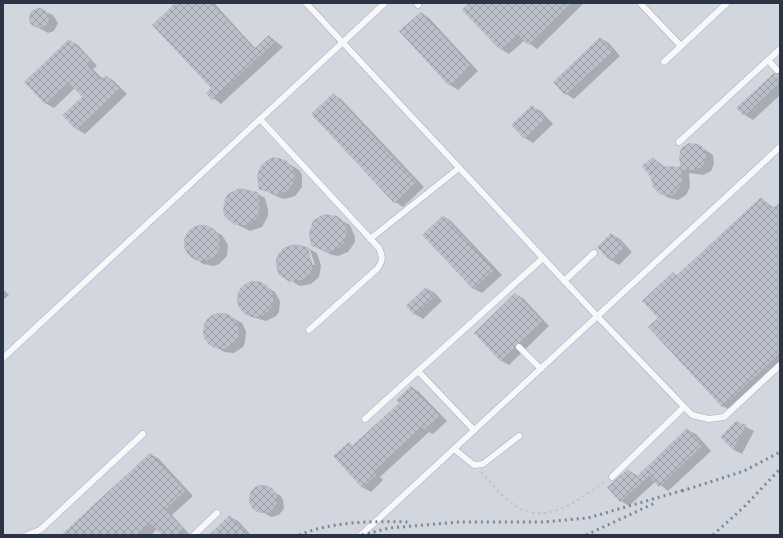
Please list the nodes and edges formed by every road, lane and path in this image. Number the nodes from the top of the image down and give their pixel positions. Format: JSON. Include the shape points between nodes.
{"nodes":[{"id":1,"x":306,"y":3,"type":"edge"},
{"id":2,"x":385,"y":3,"type":"edge"},
{"id":3,"x":640,"y":3,"type":"edge"},
{"id":4,"x":727,"y":3,"type":"edge"},
{"id":5,"x":343,"y":42,"type":"junction"},
{"id":6,"x":681,"y":46,"type":"junction"},
{"id":7,"x":780,"y":49,"type":"edge"},
{"id":8,"x":768,"y":60,"type":"junction"},
{"id":9,"x":664,"y":62,"type":"dead end"},
{"id":10,"x":777,"y":70,"type":"dead end"},
{"id":11,"x":260,"y":119,"type":"junction"},
{"id":12,"x":679,"y":142,"type":"dead end"},
{"id":13,"x":780,"y":147,"type":"edge"},
{"id":14,"x":459,"y":168,"type":"junction"},
{"id":15,"x":370,"y":239,"type":"junction"},
{"id":16,"x":594,"y":253,"type":"dead end"},
{"id":17,"x":543,"y":258,"type":"junction"},
{"id":18,"x":564,"y":281,"type":"junction"},
{"id":19,"x":597,"y":316,"type":"junction"},
{"id":20,"x":309,"y":330,"type":"dead end"},
{"id":21,"x":518,"y":348,"type":"dead end"},
{"id":22,"x":3,"y":358,"type":"edge"},
{"id":23,"x":780,"y":365,"type":"edge"},
{"id":24,"x":541,"y":369,"type":"junction"},
{"id":25,"x":418,"y":371,"type":"junction"},
{"id":26,"x":684,"y":407,"type":"junction"},
{"id":27,"x":365,"y":419,"type":"dead end"},
{"id":28,"x":474,"y":430,"type":"junction"},
{"id":29,"x":143,"y":434,"type":"dead end"},
{"id":30,"x":519,"y":436,"type":"dead end"},
{"id":31,"x":454,"y":449,"type":"junction"},
{"id":32,"x":474,"y":465,"type":"junction"},
{"id":33,"x":612,"y":478,"type":"joint"},
{"id":34,"x":217,"y":513,"type":"dead end"},
{"id":35,"x":27,"y":535,"type":"edge"},
{"id":36,"x":194,"y":535,"type":"edge"},
{"id":37,"x":361,"y":535,"type":"edge"}],
"edges":[{"from":1,"to":5,"type":"lane"},
{"from":2,"to":5,"type":"lane"},
{"from":3,"to":6,"type":"lane"},
{"from":4,"to":6,"type":"lane"},
{"from":5,"to":11,"type":"lane"},
{"from":5,"to":14,"type":"lane"},
{"from":6,"to":9,"type":"lane"},
{"from":7,"to":8,"type":"lane"},
{"from":8,"to":10,"type":"lane"},
{"from":8,"to":12,"type":"lane"},
{"from":11,"to":15,"type":"lane"},
{"from":11,"to":22,"type":"lane"},
{"from":13,"to":19,"type":"lane"},
{"from":14,"to":15,"type":"lane"},
{"from":14,"to":17,"type":"lane"},
{"from":15,"to":20,"type":"lane","via":[[383,255],[382,263]]},
{"from":16,"to":18,"type":"lane"},
{"from":17,"to":18,"type":"lane"},
{"from":17,"to":25,"type":"lane"},
{"from":18,"to":19,"type":"lane"},
{"from":19,"to":24,"type":"lane"},
{"from":19,"to":26,"type":"lane"},
{"from":21,"to":24,"type":"lane"},
{"from":23,"to":26,"type":"lane","via":[[724,417],[709,419],[692,415]]},
{"from":24,"to":28,"type":"lane"},
{"from":25,"to":27,"type":"lane"},
{"from":25,"to":28,"type":"lane"},
{"from":26,"to":33,"type":"lane"},
{"from":28,"to":31,"type":"lane"},
{"from":29,"to":35,"type":"lane","via":[[40,530]]},
{"from":30,"to":32,"type":"lane","via":[[483,464]]},
{"from":31,"to":32,"type":"lane"},
{"from":31,"to":37,"type":"lane"},
{"from":32,"to":33,"type":"path","via":[[509,501],[521,509],[546,514],[577,500]]},
{"from":34,"to":36,"type":"lane"}]}
